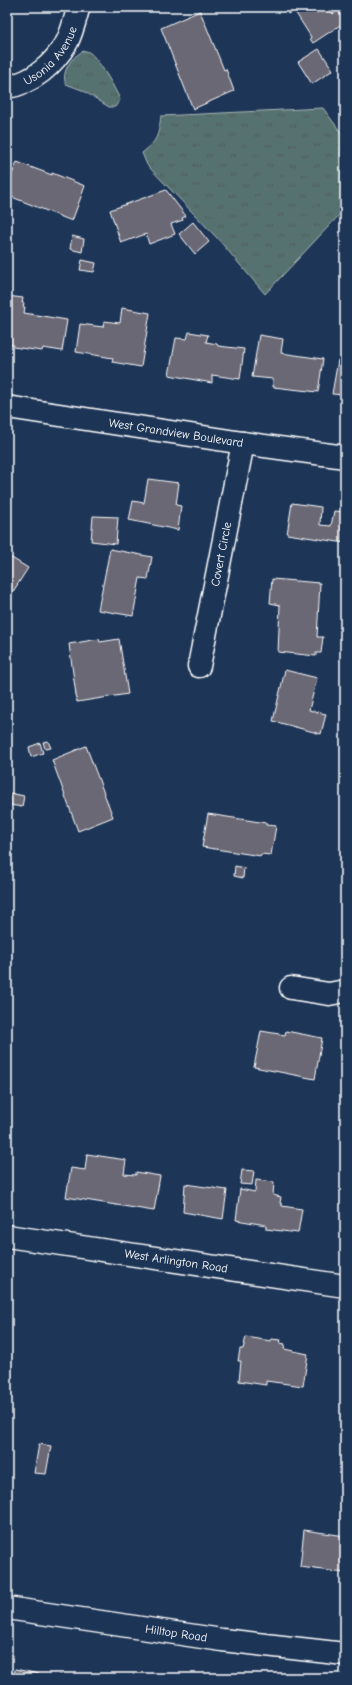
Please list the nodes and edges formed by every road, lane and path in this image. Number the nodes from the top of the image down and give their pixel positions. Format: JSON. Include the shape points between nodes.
{"nodes":[{"id":1,"x":77,"y":8,"type":"edge"},
{"id":2,"x":7,"y":87,"type":"edge"},
{"id":3,"x":7,"y":407,"type":"edge"},
{"id":4,"x":243,"y":443,"type":"junction"},
{"id":5,"x":345,"y":457,"type":"edge"},
{"id":6,"x":199,"y":666,"type":"dead end"},
{"id":7,"x":291,"y":988,"type":"dead end"},
{"id":8,"x":345,"y":991,"type":"edge"},
{"id":9,"x":7,"y":1236,"type":"edge"},
{"id":10,"x":345,"y":1286,"type":"edge"},
{"id":11,"x":7,"y":1608,"type":"edge"},
{"id":12,"x":345,"y":1654,"type":"edge"}],
"edges":[{"from":1,"to":2,"type":"street","name":"Usonia Avenue","via":[[67,41],[50,63],[21,85]]},
{"from":3,"to":4,"type":"street","name":"West Grandview Boulevard"},
{"from":4,"to":5,"type":"street","name":"West Grandview Boulevard"},
{"from":4,"to":6,"type":"street","name":"Covert Circle"},
{"from":7,"to":8,"type":"street","via":[[329,994]]},
{"from":9,"to":10,"type":"street","name":"West Arlington Road"},
{"from":11,"to":12,"type":"street","name":"Hilltop Road","via":[[222,1640]]}]}
